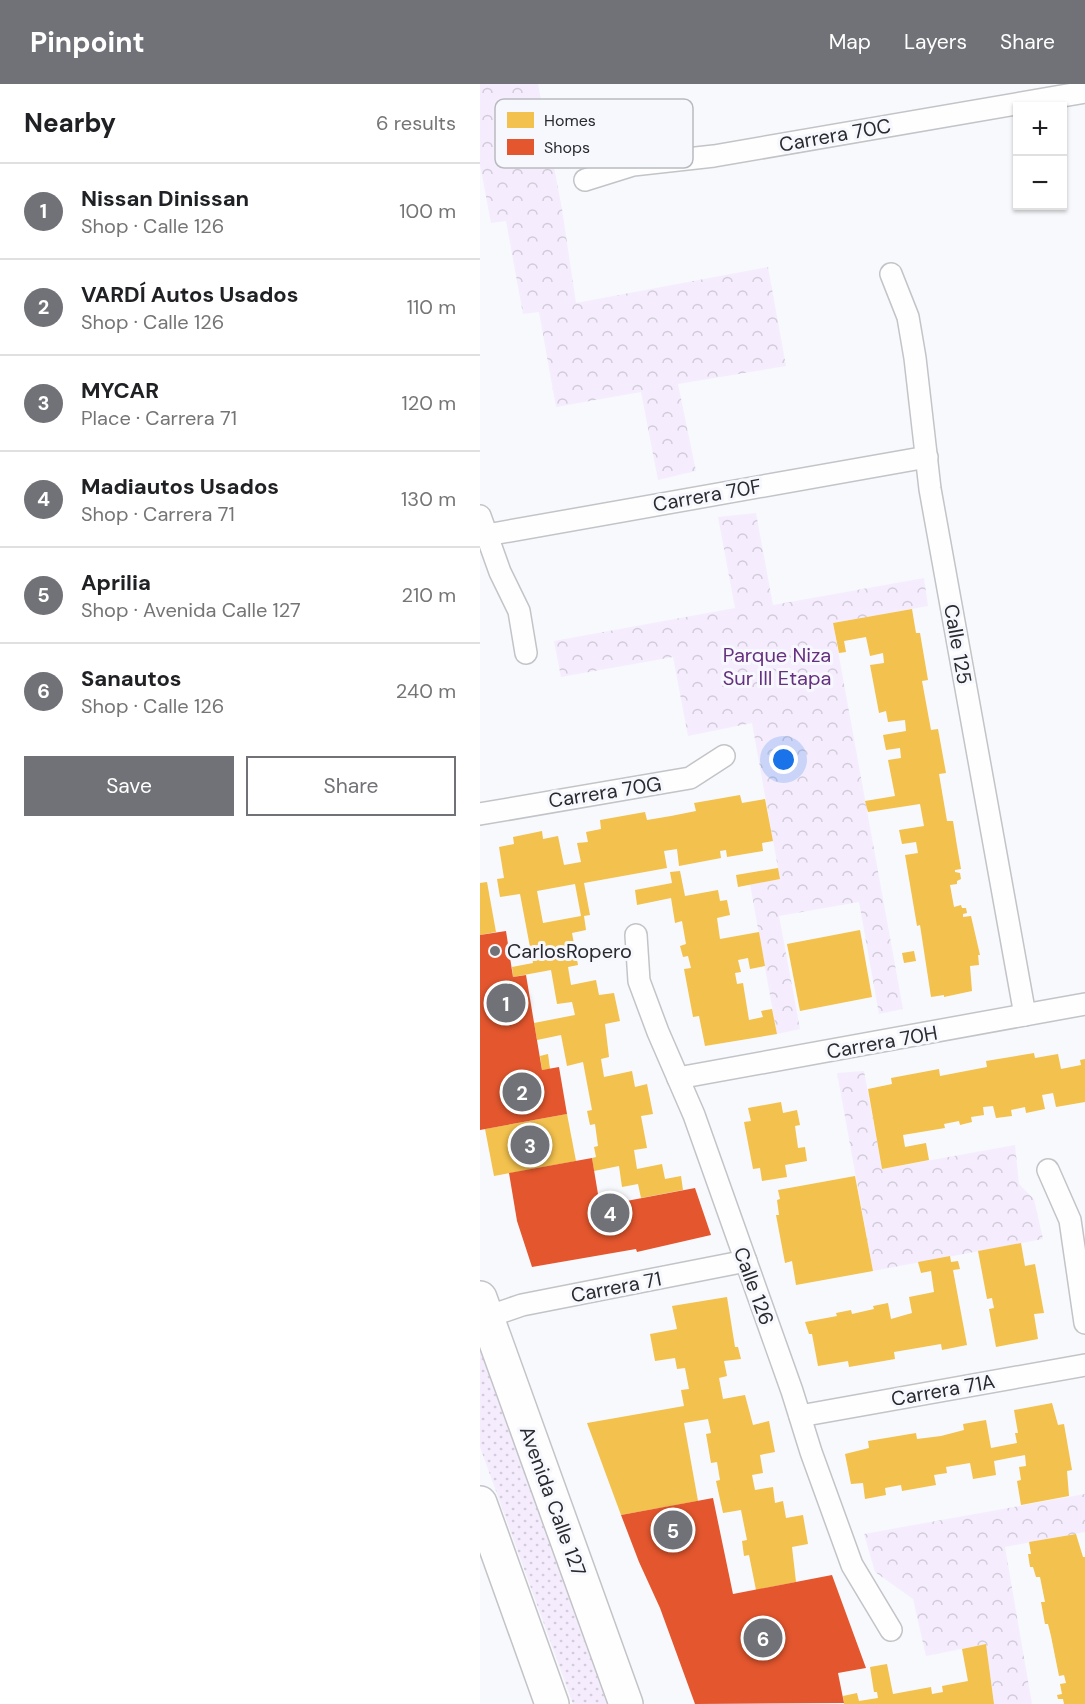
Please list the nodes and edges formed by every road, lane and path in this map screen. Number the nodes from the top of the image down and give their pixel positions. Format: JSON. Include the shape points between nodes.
{"nodes":[{"id":1,"x":1085,"y":92,"type":"edge"},
{"id":2,"x":693,"y":158,"type":"edge"},
{"id":3,"x":623,"y":168,"type":"edge"},
{"id":4,"x":585,"y":180,"type":"dead end"},
{"id":5,"x":891,"y":274,"type":"dead end"},
{"id":6,"x":927,"y":457,"type":"junction"},
{"id":7,"x":484,"y":525,"type":"edge"},
{"id":8,"x":526,"y":653,"type":"dead end"},
{"id":9,"x":724,"y":756,"type":"dead end"},
{"id":10,"x":480,"y":814,"type":"edge"},
{"id":11,"x":636,"y":935,"type":"dead end"},
{"id":12,"x":1085,"y":1004,"type":"edge"},
{"id":13,"x":1025,"y":1015,"type":"junction"},
{"id":14,"x":678,"y":1078,"type":"junction"},
{"id":15,"x":1048,"y":1170,"type":"dead end"},
{"id":16,"x":746,"y":1261,"type":"junction"},
{"id":17,"x":483,"y":1307,"type":"edge"},
{"id":18,"x":1085,"y":1323,"type":"edge"},
{"id":19,"x":1085,"y":1365,"type":"edge"},
{"id":20,"x":800,"y":1416,"type":"junction"},
{"id":21,"x":480,"y":1503,"type":"edge"},
{"id":22,"x":891,"y":1630,"type":"dead end"},
{"id":23,"x":552,"y":1704,"type":"edge"},
{"id":24,"x":626,"y":1704,"type":"edge"}],
"edges":[{"from":1,"to":2,"type":"street","name":"Carrera 70C"},
{"from":3,"to":4,"type":"street","name":"Carrera 70C"},
{"from":5,"to":6,"type":"street","name":"Calle 125","via":[[908,317]]},
{"from":6,"to":7,"type":"street","name":"Carrera 70F","via":[[708,494]]},
{"from":6,"to":13,"type":"street","name":"Calle 125"},
{"from":7,"to":8,"type":"street","via":[[519,611]]},
{"from":9,"to":10,"type":"street","name":"Carrera 70G","via":[[690,778]]},
{"from":11,"to":14,"type":"street","name":"Calle 126","via":[[639,981]]},
{"from":12,"to":13,"type":"street","name":"Carrera 70H"},
{"from":13,"to":14,"type":"street","name":"Carrera 70H"},
{"from":14,"to":16,"type":"street","name":"Calle 126"},
{"from":15,"to":18,"type":"street","via":[[1070,1220]]},
{"from":16,"to":17,"type":"street","name":"Carrera 71","via":[[522,1305]]},
{"from":16,"to":20,"type":"street","name":"Calle 126"},
{"from":17,"to":24,"type":"main road","name":"Avenida Calle 127"},
{"from":19,"to":20,"type":"street","name":"Carrera 71A"},
{"from":20,"to":22,"type":"street","name":"Calle 126","via":[[852,1565]]},
{"from":21,"to":23,"type":"main road"}]}
